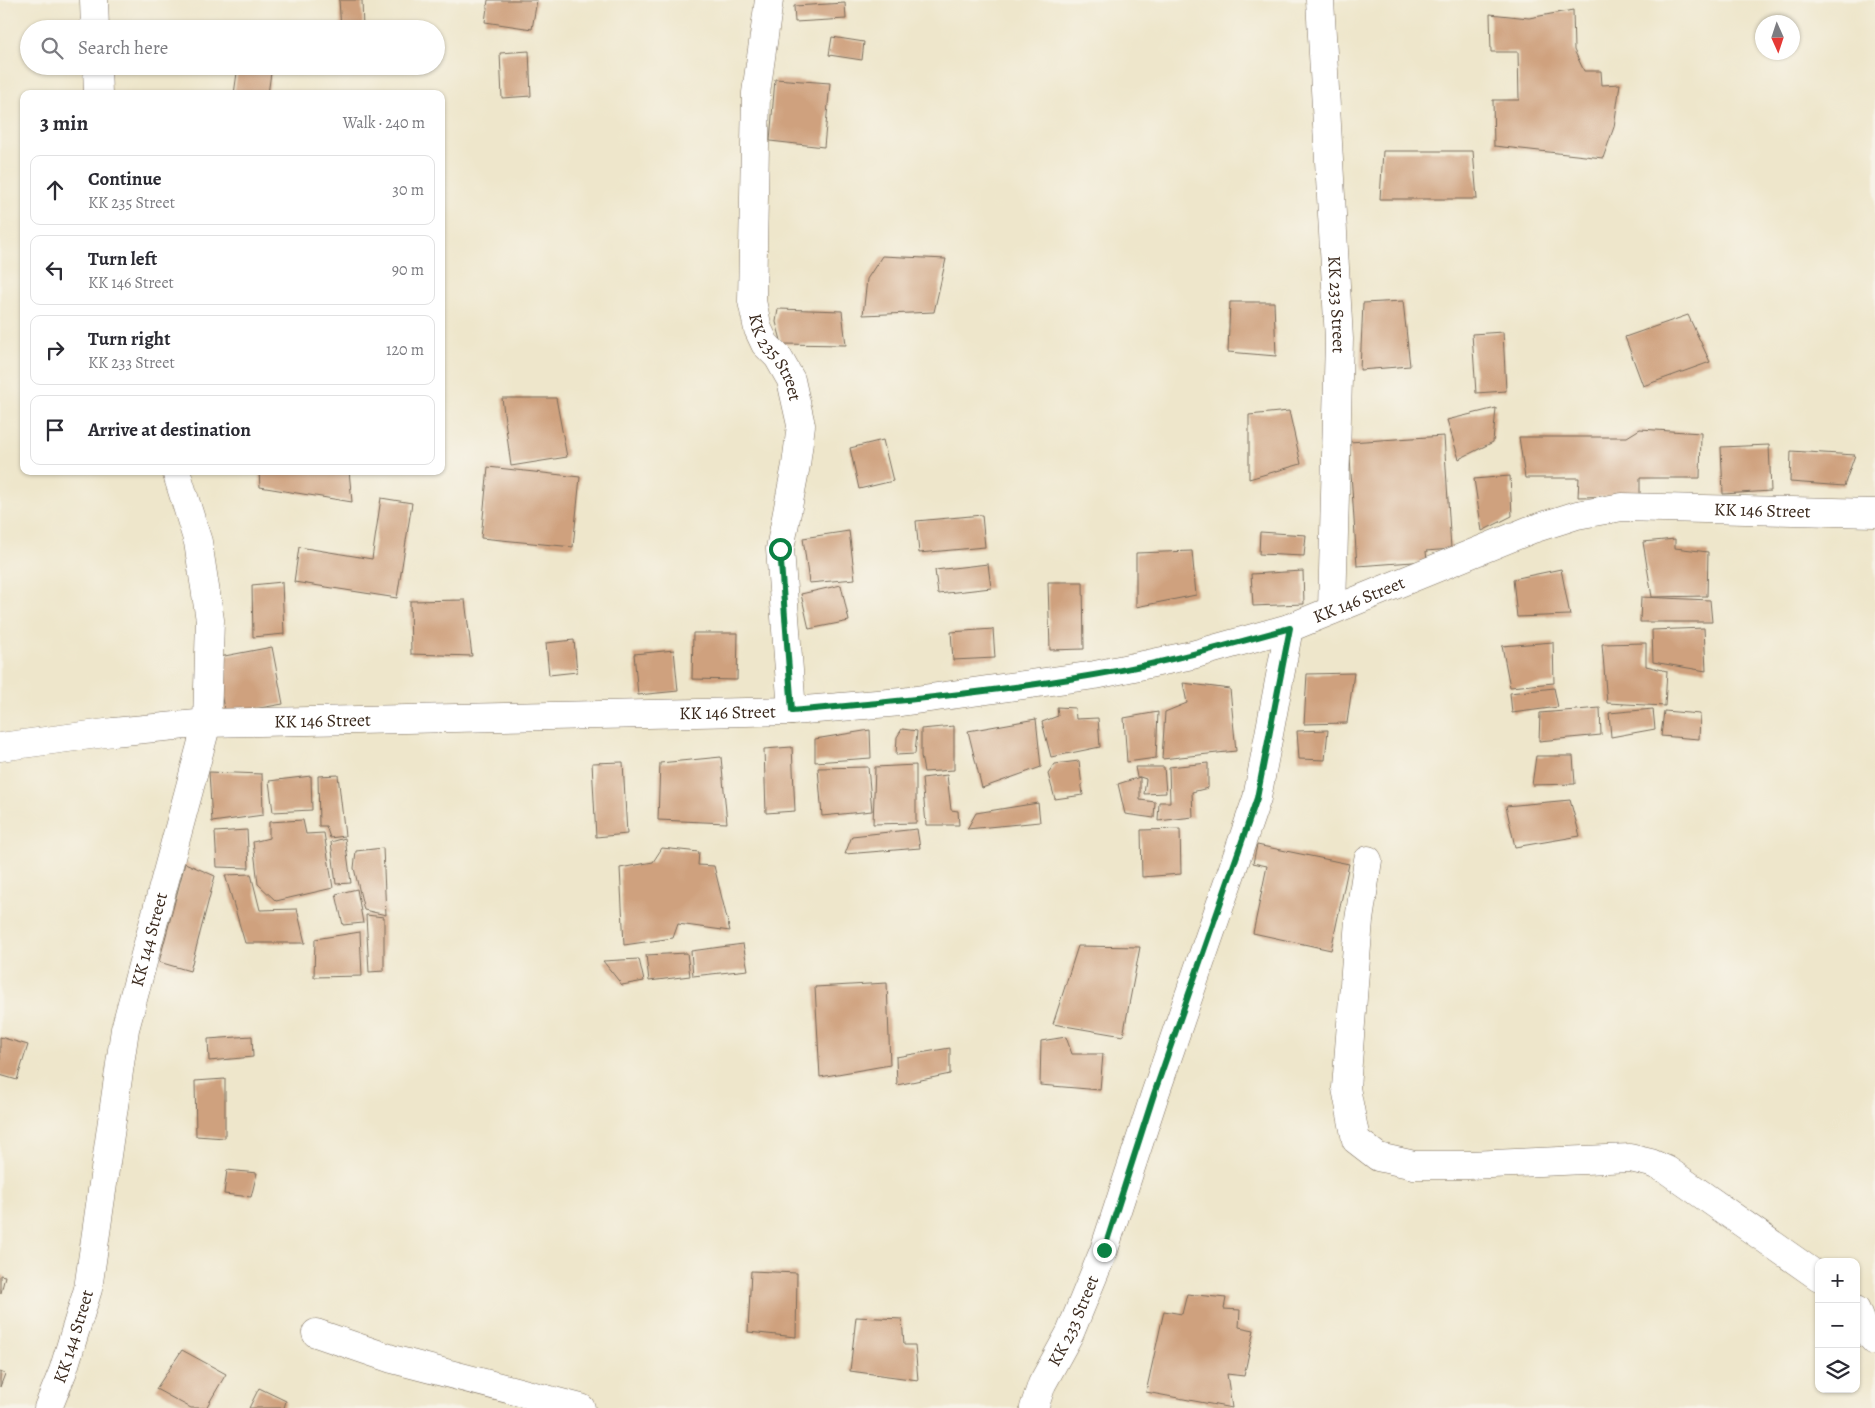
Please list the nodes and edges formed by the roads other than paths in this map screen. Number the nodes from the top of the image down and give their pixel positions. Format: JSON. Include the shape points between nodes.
{"nodes":[{"id":1,"x":94,"y":0,"type":"edge"},
{"id":2,"x":769,"y":0,"type":"edge"},
{"id":3,"x":1320,"y":0,"type":"edge"},
{"id":4,"x":95,"y":20,"type":"edge"},
{"id":5,"x":97,"y":75,"type":"edge"},
{"id":6,"x":98,"y":90,"type":"edge"},
{"id":7,"x":177,"y":475,"type":"edge"},
{"id":8,"x":1875,"y":513,"type":"edge"},
{"id":9,"x":1332,"y":610,"type":"junction"},
{"id":10,"x":1290,"y":628,"type":"junction"},
{"id":11,"x":792,"y":711,"type":"junction"},
{"id":12,"x":207,"y":723,"type":"junction"},
{"id":13,"x":0,"y":747,"type":"edge"},
{"id":14,"x":1368,"y":860,"type":"dead end"},
{"id":15,"x":1815,"y":1274,"type":"edge"},
{"id":16,"x":1860,"y":1320,"type":"edge"},
{"id":17,"x":316,"y":1333,"type":"dead end"},
{"id":18,"x":1875,"y":1341,"type":"edge"},
{"id":19,"x":48,"y":1408,"type":"edge"},
{"id":20,"x":580,"y":1408,"type":"edge"},
{"id":21,"x":1034,"y":1408,"type":"edge"}],
"edges":[{"from":1,"to":4,"type":"street"},
{"from":2,"to":11,"type":"street","name":"KK 235 Street","via":[[756,93],[752,301],[765,344],[778,357],[791,380],[801,425],[780,549]]},
{"from":3,"to":9,"type":"street","name":"KK 233 Street","via":[[1339,339]]},
{"from":5,"to":6,"type":"street"},
{"from":7,"to":12,"type":"street","name":"KK 144 Street","via":[[198,542],[210,620]]},
{"from":8,"to":9,"type":"street","name":"KK 146 Street","via":[[1622,507],[1577,515],[1530,530]]},
{"from":9,"to":10,"type":"street","name":"KK 146 Street"},
{"from":10,"to":11,"type":"street","name":"KK 146 Street","via":[[1192,655],[1095,675],[901,702]]},
{"from":10,"to":21,"type":"street","name":"KK 233 Street","via":[[1257,798],[1154,1094],[1104,1250],[1070,1333],[1042,1384]]},
{"from":11,"to":12,"type":"street","name":"KK 146 Street"},
{"from":12,"to":13,"type":"street","name":"KK 146 Street"},
{"from":12,"to":19,"type":"street","name":"KK 144 Street","via":[[125,1029],[88,1289]]},
{"from":14,"to":15,"type":"street","via":[[1359,920],[1346,1088],[1356,1140],[1378,1157],[1414,1165],[1630,1158],[1651,1163],[1689,1185]]},
{"from":16,"to":18,"type":"street"},
{"from":17,"to":20,"type":"street","via":[[392,1359]]}]}
